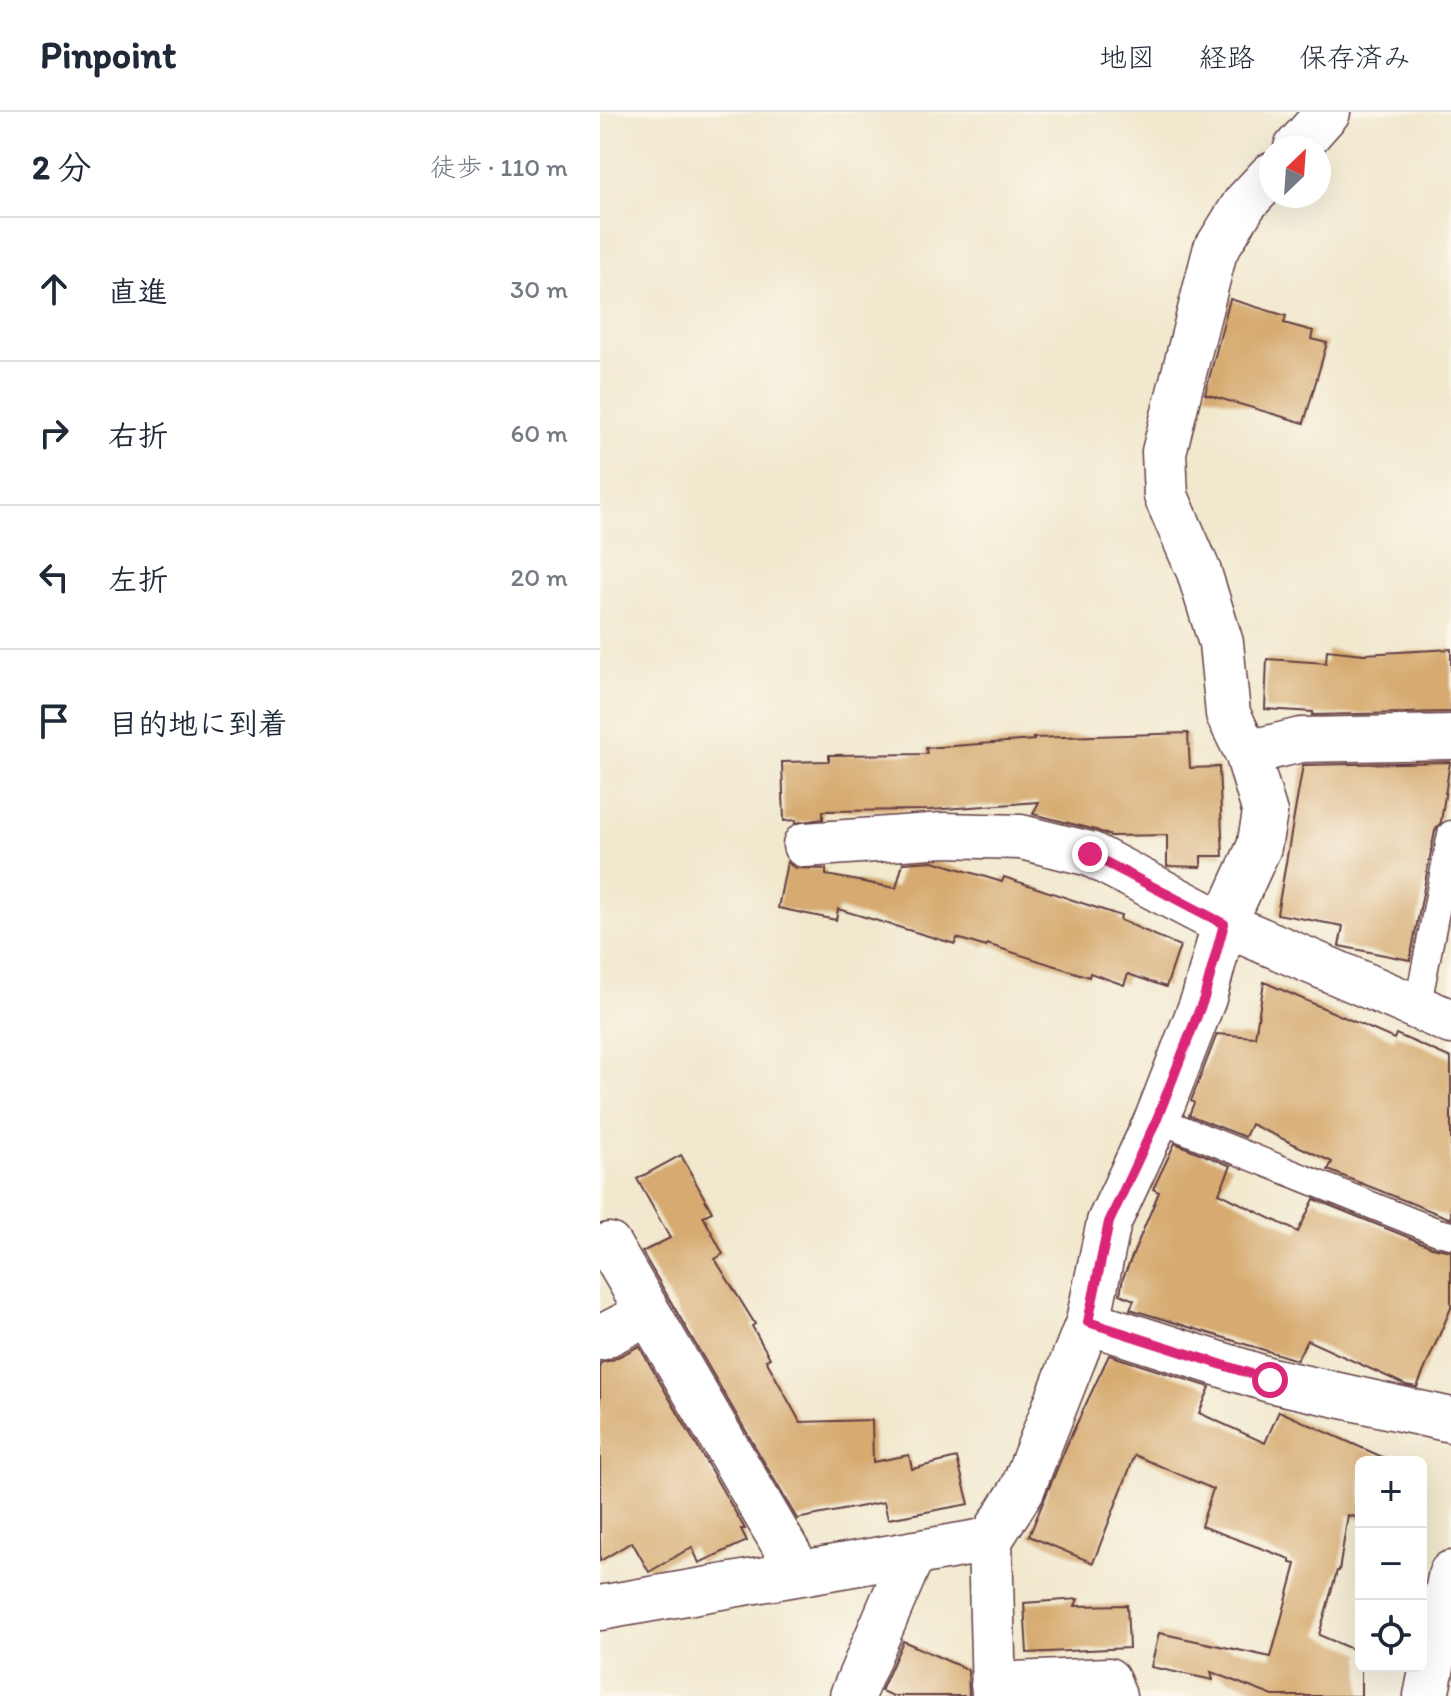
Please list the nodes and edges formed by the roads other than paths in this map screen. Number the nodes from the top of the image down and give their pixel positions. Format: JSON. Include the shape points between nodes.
{"nodes":[{"id":1,"x":1328,"y":112,"type":"edge"},
{"id":2,"x":1307,"y":136,"type":"edge"},
{"id":3,"x":1259,"y":188,"type":"edge"},
{"id":4,"x":1451,"y":737,"type":"edge"},
{"id":5,"x":1247,"y":753,"type":"junction"},
{"id":6,"x":1451,"y":834,"type":"edge"},
{"id":7,"x":805,"y":845,"type":"dead end"},
{"id":8,"x":1224,"y":924,"type":"junction"},
{"id":9,"x":1434,"y":1015,"type":"edge"},
{"id":10,"x":1157,"y":1119,"type":"junction"},
{"id":11,"x":1451,"y":1235,"type":"edge"},
{"id":12,"x":609,"y":1245,"type":"dead end"},
{"id":13,"x":648,"y":1313,"type":"junction"},
{"id":14,"x":1088,"y":1322,"type":"junction"},
{"id":15,"x":600,"y":1338,"type":"edge"},
{"id":16,"x":1451,"y":1420,"type":"edge"},
{"id":17,"x":990,"y":1540,"type":"junction"},
{"id":18,"x":913,"y":1553,"type":"junction"},
{"id":19,"x":800,"y":1573,"type":"junction"},
{"id":20,"x":1448,"y":1602,"type":"edge"},
{"id":21,"x":600,"y":1608,"type":"edge"},
{"id":22,"x":994,"y":1691,"type":"edge"},
{"id":23,"x":852,"y":1696,"type":"edge"},
{"id":24,"x":1114,"y":1696,"type":"edge"},
{"id":25,"x":1426,"y":1696,"type":"edge"}],
"edges":[{"from":1,"to":2,"type":"street"},
{"from":3,"to":5,"type":"street","via":[[1215,251],[1164,452],[1166,496],[1199,572],[1221,643],[1228,714]]},
{"from":4,"to":5,"type":"street","via":[[1301,740]]},
{"from":5,"to":8,"type":"street","via":[[1265,813],[1259,847]]},
{"from":6,"to":9,"type":"lane"},
{"from":7,"to":8,"type":"street","via":[[944,835],[1021,837],[1090,854]]},
{"from":8,"to":9,"type":"street"},
{"from":8,"to":10,"type":"street","via":[[1204,998]]},
{"from":10,"to":11,"type":"lane"},
{"from":10,"to":14,"type":"street","via":[[1109,1222]]},
{"from":12,"to":13,"type":"street"},
{"from":13,"to":15,"type":"street"},
{"from":13,"to":19,"type":"street"},
{"from":14,"to":16,"type":"street","via":[[1270,1380]]},
{"from":14,"to":17,"type":"street","via":[[1022,1490]]},
{"from":17,"to":18,"type":"street"},
{"from":17,"to":22,"type":"street"},
{"from":18,"to":19,"type":"street"},
{"from":18,"to":23,"type":"street"},
{"from":19,"to":21,"type":"street"},
{"from":20,"to":25,"type":"street"},
{"from":22,"to":24,"type":"street","via":[[1108,1680]]}]}
